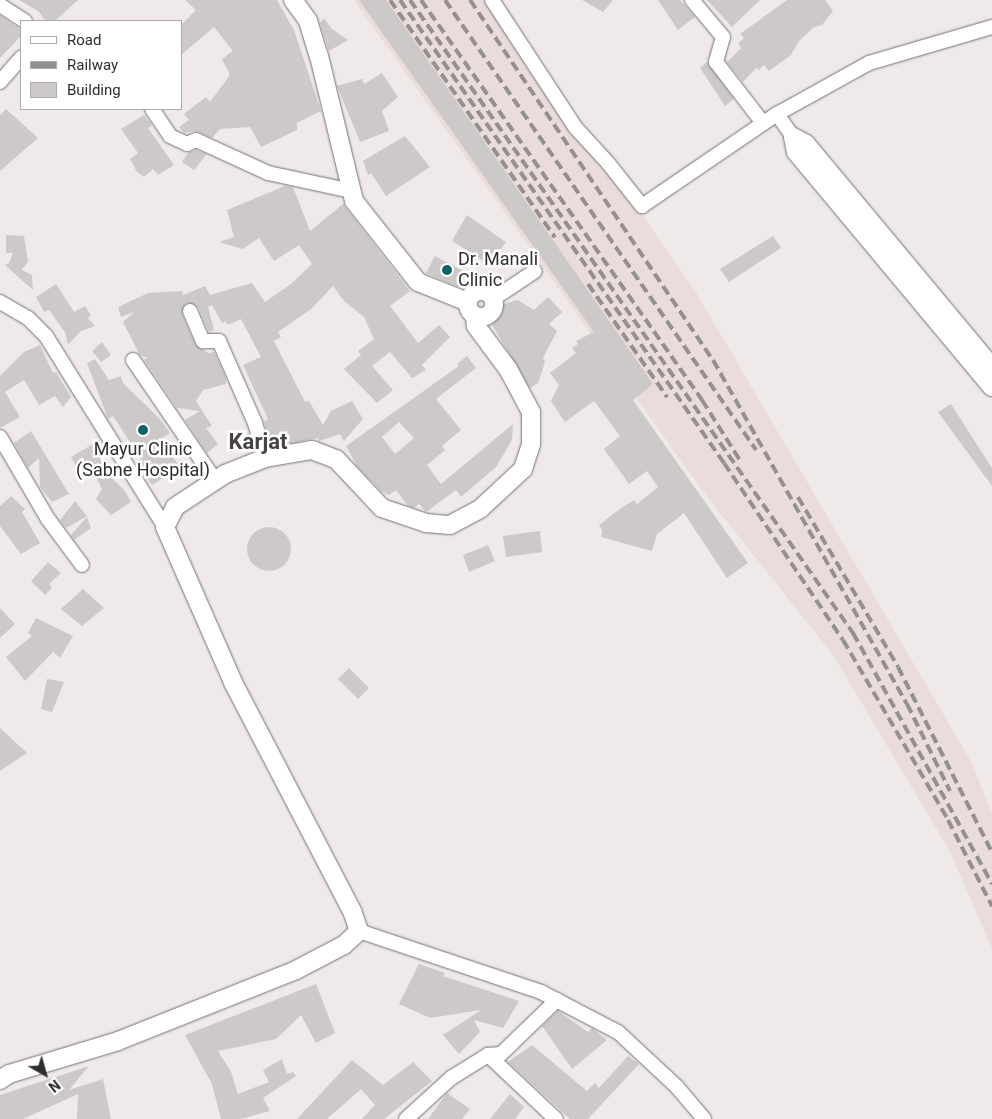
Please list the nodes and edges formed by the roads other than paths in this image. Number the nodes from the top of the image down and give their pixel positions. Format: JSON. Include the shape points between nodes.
{"nodes":[{"id":1,"x":16,"y":0,"type":"edge"},
{"id":2,"x":293,"y":0,"type":"edge"},
{"id":3,"x":492,"y":0,"type":"edge"},
{"id":4,"x":692,"y":0,"type":"edge"},
{"id":5,"x":0,"y":5,"type":"edge"},
{"id":6,"x":23,"y":20,"type":"edge"},
{"id":7,"x":992,"y":27,"type":"edge"},
{"id":8,"x":20,"y":59,"type":"edge"},
{"id":9,"x":0,"y":82,"type":"edge"},
{"id":10,"x":153,"y":110,"type":"edge"},
{"id":11,"x":776,"y":114,"type":"junction"},
{"id":12,"x":763,"y":123,"type":"junction"},
{"id":13,"x":794,"y":137,"type":"junction"},
{"id":14,"x":351,"y":192,"type":"junction"},
{"id":15,"x":535,"y":271,"type":"dead end"},
{"id":16,"x":493,"y":299,"type":"joint"},
{"id":17,"x":0,"y":302,"type":"edge"},
{"id":18,"x":472,"y":309,"type":"junction"},
{"id":19,"x":190,"y":311,"type":"dead end"},
{"id":20,"x":133,"y":360,"type":"dead end"},
{"id":21,"x":992,"y":367,"type":"edge"},
{"id":22,"x":992,"y":388,"type":"edge"},
{"id":23,"x":0,"y":436,"type":"edge"},
{"id":24,"x":265,"y":458,"type":"junction"},
{"id":25,"x":215,"y":480,"type":"junction"},
{"id":26,"x":165,"y":527,"type":"junction"},
{"id":27,"x":82,"y":565,"type":"dead end"},
{"id":28,"x":359,"y":931,"type":"junction"},
{"id":29,"x":557,"y":1000,"type":"junction"},
{"id":30,"x":488,"y":1055,"type":"junction"},
{"id":31,"x":0,"y":1080,"type":"edge"},
{"id":32,"x":406,"y":1119,"type":"edge"},
{"id":33,"x":556,"y":1119,"type":"edge"},
{"id":34,"x":704,"y":1119,"type":"edge"}],
"edges":[{"from":1,"to":6,"type":"street"},
{"from":2,"to":14,"type":"street","via":[[308,21],[319,56]]},
{"from":3,"to":12,"type":"street","via":[[575,127],[642,206]]},
{"from":4,"to":12,"type":"street","via":[[723,37],[716,62]]},
{"from":5,"to":6,"type":"street"},
{"from":7,"to":11,"type":"street","via":[[869,63]]},
{"from":8,"to":9,"type":"street"},
{"from":10,"to":14,"type":"street","via":[[170,136],[187,144],[196,140],[268,173]]},
{"from":11,"to":12,"type":"street"},
{"from":11,"to":13,"type":"street"},
{"from":13,"to":21,"type":"street","via":[[806,144]]},
{"from":13,"to":22,"type":"street","via":[[796,152]]},
{"from":14,"to":18,"type":"street","via":[[354,202],[418,282]]},
{"from":15,"to":16,"type":"street"},
{"from":16,"to":18,"type":"street","via":[[487,292],[479,291],[471,295]]},
{"from":17,"to":26,"type":"street","via":[[28,318],[46,336]]},
{"from":18,"to":24,"type":"street","via":[[476,326],[508,369],[532,412],[531,444],[523,469],[480,508],[450,525],[426,523],[382,508],[336,460],[312,450]]},
{"from":19,"to":24,"type":"street","via":[[203,341],[219,341],[255,423]]},
{"from":20,"to":25,"type":"street"},
{"from":23,"to":27,"type":"street","via":[[48,519]]},
{"from":24,"to":25,"type":"street"},
{"from":25,"to":26,"type":"street","via":[[175,507]]},
{"from":26,"to":28,"type":"street","via":[[234,682],[352,911]]},
{"from":28,"to":29,"type":"street"},
{"from":28,"to":31,"type":"street","via":[[344,945],[296,970],[118,1041],[9,1074]]},
{"from":29,"to":30,"type":"street","via":[[501,1054]]},
{"from":29,"to":34,"type":"street","via":[[618,1032],[677,1087]]},
{"from":30,"to":32,"type":"street","via":[[451,1078]]},
{"from":30,"to":33,"type":"street"}]}
